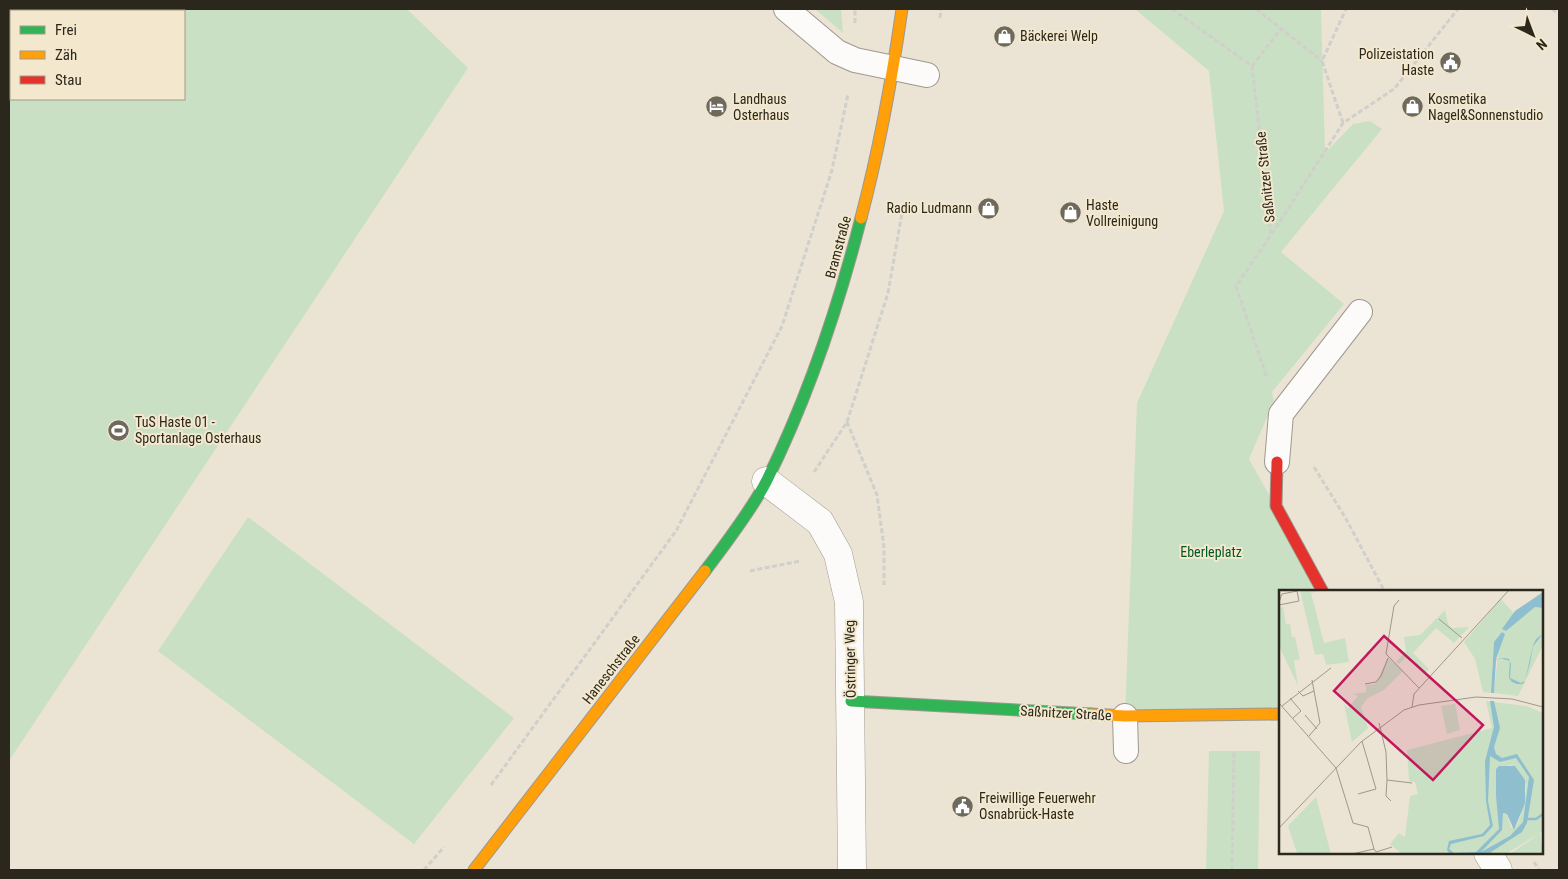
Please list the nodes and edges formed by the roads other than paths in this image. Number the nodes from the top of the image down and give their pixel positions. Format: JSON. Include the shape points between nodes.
{"nodes":[{"id":1,"x":786,"y":9,"type":"edge"},
{"id":2,"x":902,"y":9,"type":"edge"},
{"id":3,"x":893,"y":70,"type":"junction"},
{"id":4,"x":927,"y":76,"type":"dead end"},
{"id":5,"x":1360,"y":312,"type":"dead end"},
{"id":6,"x":1277,"y":462,"type":"joint"},
{"id":7,"x":766,"y":482,"type":"junction"},
{"id":8,"x":1322,"y":590,"type":"edge"},
{"id":9,"x":851,"y":701,"type":"junction"},
{"id":10,"x":1279,"y":714,"type":"edge"},
{"id":11,"x":1125,"y":716,"type":"junction"},
{"id":12,"x":1126,"y":752,"type":"dead end"},
{"id":13,"x":1489,"y":854,"type":"edge"},
{"id":14,"x":474,"y":870,"type":"edge"},
{"id":15,"x":852,"y":870,"type":"edge"},
{"id":16,"x":1498,"y":870,"type":"edge"}],
"edges":[{"from":1,"to":3,"type":"lane","via":[[837,52]]},
{"from":2,"to":3,"type":"street","name":"Bramstraße"},
{"from":3,"to":4,"type":"lane"},
{"from":3,"to":7,"type":"street","name":"Bramstraße","via":[[871,181],[842,291],[806,389]]},
{"from":5,"to":6,"type":"lane","via":[[1278,407]]},
{"from":6,"to":8,"type":"street","via":[[1276,506]]},
{"from":7,"to":9,"type":"street","name":"Östringer Weg","via":[[820,522],[838,554],[849,602]]},
{"from":7,"to":14,"type":"street","name":"Haneschstraße","via":[[716,557]]},
{"from":9,"to":11,"type":"street","name":"Saßnitzer Straße"},
{"from":9,"to":15,"type":"street","name":"Östringer Weg"},
{"from":10,"to":11,"type":"street","name":"Saßnitzer Straße"},
{"from":11,"to":12,"type":"lane"},
{"from":13,"to":16,"type":"street"}]}
